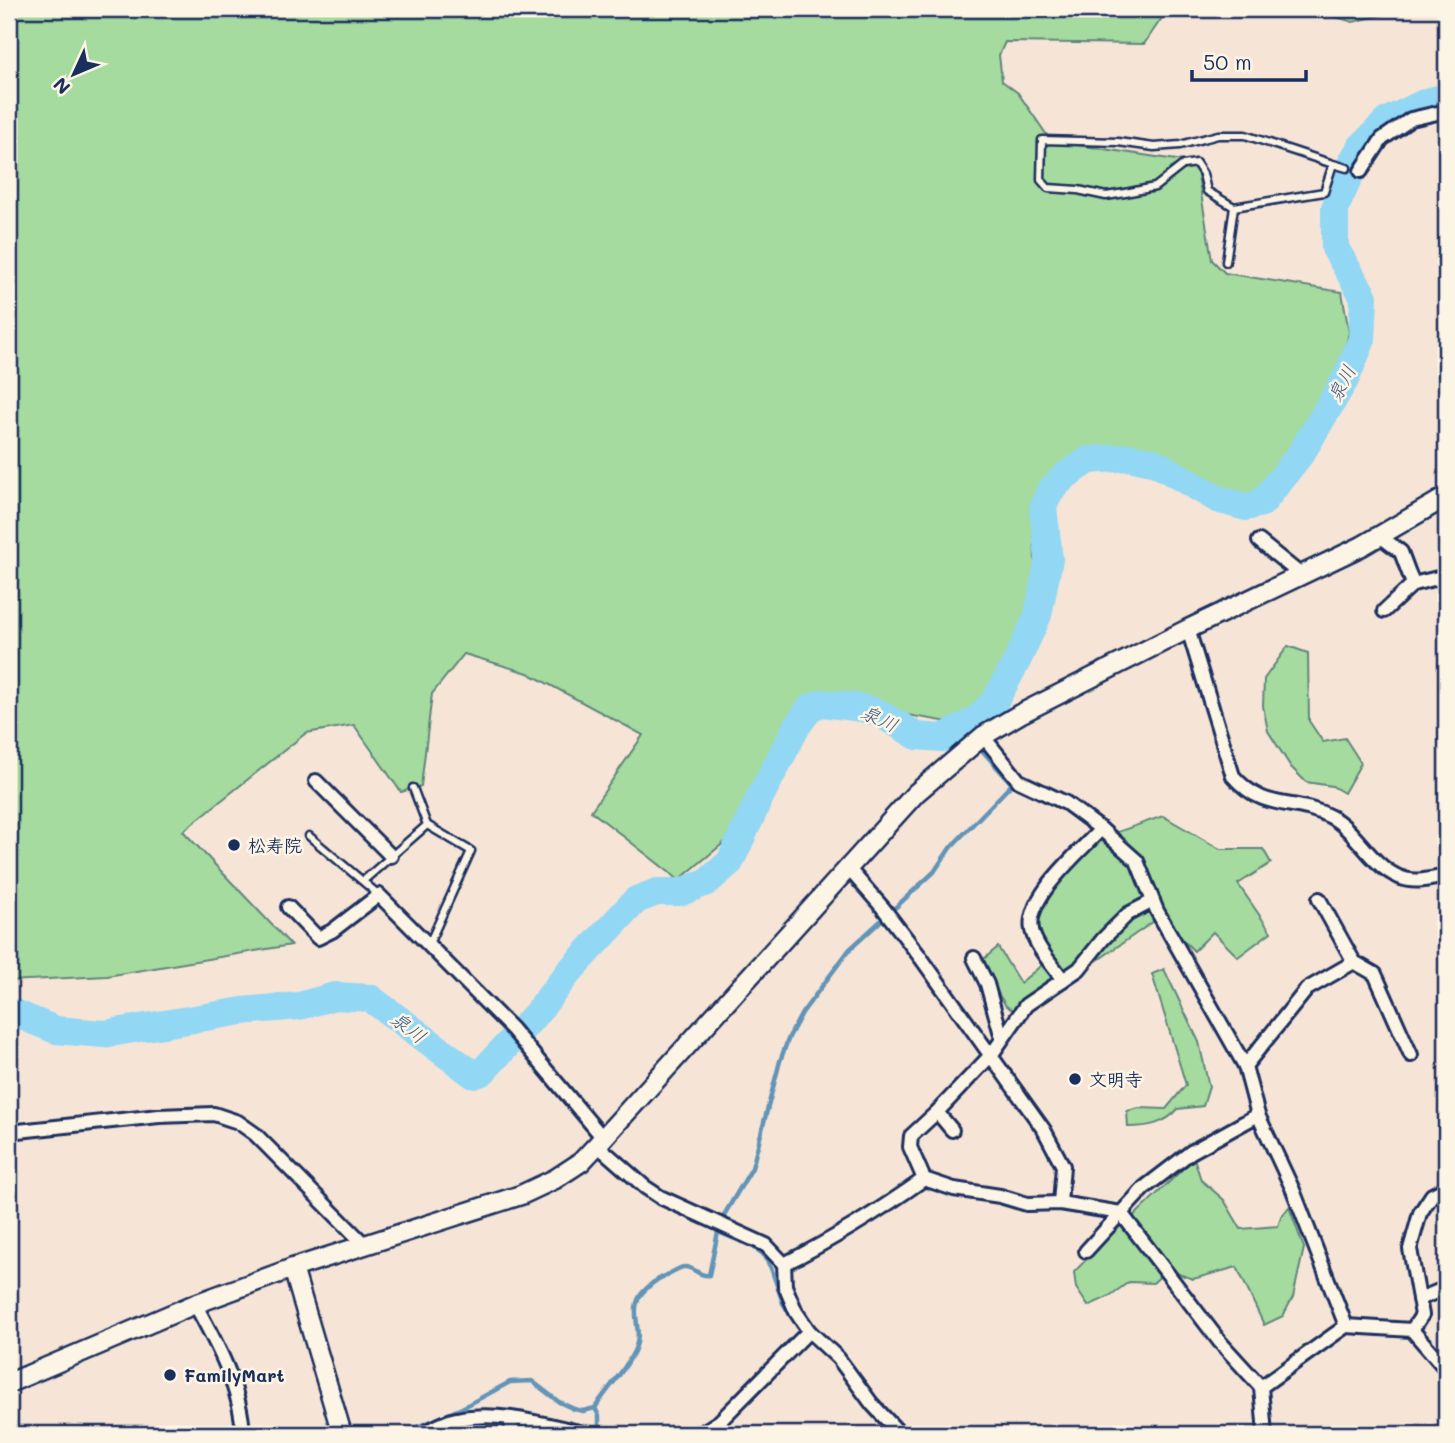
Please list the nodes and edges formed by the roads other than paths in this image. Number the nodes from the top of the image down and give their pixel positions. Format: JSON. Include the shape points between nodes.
{"nodes":[{"id":1,"x":1446,"y":111,"type":"edge"},
{"id":2,"x":1333,"y":164,"type":"junction"},
{"id":3,"x":1347,"y":168,"type":"dead end"},
{"id":4,"x":1361,"y":171,"type":"dead end"},
{"id":5,"x":1234,"y":207,"type":"junction"},
{"id":6,"x":1226,"y":262,"type":"dead end"},
{"id":7,"x":1446,"y":497,"type":"edge"},
{"id":8,"x":1380,"y":536,"type":"junction"},
{"id":9,"x":1259,"y":541,"type":"dead end"},
{"id":10,"x":1301,"y":575,"type":"junction"},
{"id":11,"x":1446,"y":576,"type":"edge"},
{"id":12,"x":1413,"y":584,"type":"junction"},
{"id":13,"x":1384,"y":611,"type":"dead end"},
{"id":14,"x":1188,"y":629,"type":"junction"},
{"id":15,"x":983,"y":736,"type":"junction"},
{"id":16,"x":316,"y":781,"type":"dead end"},
{"id":17,"x":413,"y":788,"type":"dead end"},
{"id":18,"x":427,"y":825,"type":"junction"},
{"id":19,"x":1101,"y":829,"type":"junction"},
{"id":20,"x":309,"y":836,"type":"dead end"},
{"id":21,"x":391,"y":856,"type":"junction"},
{"id":22,"x":848,"y":868,"type":"junction"},
{"id":23,"x":1446,"y":876,"type":"edge"},
{"id":24,"x":363,"y":881,"type":"junction"},
{"id":25,"x":379,"y":895,"type":"junction"},
{"id":26,"x":1319,"y":899,"type":"dead end"},
{"id":27,"x":1153,"y":901,"type":"junction"},
{"id":28,"x":288,"y":907,"type":"dead end"},
{"id":29,"x":429,"y":944,"type":"junction"},
{"id":30,"x":974,"y":958,"type":"dead end"},
{"id":31,"x":1354,"y":962,"type":"junction"},
{"id":32,"x":1063,"y":980,"type":"junction"},
{"id":33,"x":1002,"y":1038,"type":"junction"},
{"id":34,"x":992,"y":1054,"type":"junction"},
{"id":35,"x":1410,"y":1055,"type":"dead end"},
{"id":36,"x":1245,"y":1066,"type":"junction"},
{"id":37,"x":937,"y":1112,"type":"junction"},
{"id":38,"x":1258,"y":1115,"type":"junction"},
{"id":39,"x":952,"y":1130,"type":"dead end"},
{"id":40,"x":9,"y":1132,"type":"edge"},
{"id":41,"x":600,"y":1142,"type":"junction"},
{"id":42,"x":924,"y":1179,"type":"junction"},
{"id":43,"x":1446,"y":1188,"type":"edge"},
{"id":44,"x":1060,"y":1203,"type":"junction"},
{"id":45,"x":1121,"y":1213,"type":"junction"},
{"id":46,"x":365,"y":1245,"type":"junction"},
{"id":47,"x":1086,"y":1251,"type":"dead end"},
{"id":48,"x":784,"y":1264,"type":"junction"},
{"id":49,"x":293,"y":1268,"type":"junction"},
{"id":50,"x":1446,"y":1288,"type":"edge"},
{"id":51,"x":1419,"y":1299,"type":"junction"},
{"id":52,"x":195,"y":1304,"type":"junction"},
{"id":53,"x":1346,"y":1326,"type":"junction"},
{"id":54,"x":1412,"y":1330,"type":"junction"},
{"id":55,"x":809,"y":1331,"type":"junction"},
{"id":56,"x":1446,"y":1369,"type":"edge"},
{"id":57,"x":9,"y":1383,"type":"edge"},
{"id":58,"x":1261,"y":1387,"type":"junction"},
{"id":59,"x":510,"y":1418,"type":"junction"},
{"id":60,"x":243,"y":1434,"type":"edge"},
{"id":61,"x":342,"y":1434,"type":"edge"},
{"id":62,"x":422,"y":1434,"type":"edge"},
{"id":63,"x":513,"y":1434,"type":"edge"},
{"id":64,"x":588,"y":1434,"type":"edge"},
{"id":65,"x":700,"y":1434,"type":"edge"},
{"id":66,"x":900,"y":1434,"type":"edge"},
{"id":67,"x":1265,"y":1434,"type":"edge"}],
"edges":[{"from":1,"to":4,"type":"street","via":[[1411,119],[1391,132]]},
{"from":2,"to":3,"type":"lane"},
{"from":2,"to":5,"type":"lane","via":[[1324,192]]},
{"from":2,"to":5,"type":"lane","via":[[1245,135],[1218,135],[1154,147],[1042,140],[1041,180],[1048,188],[1106,196],[1125,193],[1156,187],[1183,165],[1196,163],[1207,191]]},
{"from":5,"to":6,"type":"lane"},
{"from":7,"to":8,"type":"street"},
{"from":8,"to":10,"type":"street"},
{"from":8,"to":12,"type":"street","via":[[1401,552]]},
{"from":9,"to":10,"type":"street"},
{"from":10,"to":14,"type":"street"},
{"from":11,"to":12,"type":"street"},
{"from":12,"to":13,"type":"street"},
{"from":14,"to":15,"type":"street"},
{"from":14,"to":23,"type":"street","via":[[1233,776],[1245,790],[1264,800],[1334,818],[1386,872],[1400,878],[1410,882]]},
{"from":15,"to":19,"type":"street","via":[[1019,781],[1066,803]]},
{"from":15,"to":22,"type":"street","via":[[916,793]]},
{"from":16,"to":21,"type":"street"},
{"from":17,"to":18,"type":"lane"},
{"from":18,"to":21,"type":"lane"},
{"from":18,"to":29,"type":"lane","via":[[471,851]]},
{"from":19,"to":27,"type":"street","via":[[1137,860]]},
{"from":19,"to":32,"type":"street","via":[[1048,885],[1031,921],[1037,943]]},
{"from":20,"to":24,"type":"lane"},
{"from":21,"to":24,"type":"lane"},
{"from":22,"to":34,"type":"street"},
{"from":22,"to":41,"type":"street"},
{"from":24,"to":25,"type":"lane"},
{"from":25,"to":28,"type":"street","via":[[318,938]]},
{"from":25,"to":29,"type":"street"},
{"from":26,"to":31,"type":"street"},
{"from":27,"to":32,"type":"street","via":[[1128,914],[1079,970]]},
{"from":27,"to":36,"type":"street"},
{"from":29,"to":41,"type":"street","via":[[525,1044]]},
{"from":30,"to":33,"type":"street","via":[[987,984]]},
{"from":31,"to":35,"type":"street","via":[[1375,974]]},
{"from":31,"to":36,"type":"street","via":[[1307,989]]},
{"from":32,"to":33,"type":"street","via":[[1026,1005]]},
{"from":33,"to":34,"type":"street"},
{"from":34,"to":37,"type":"street"},
{"from":34,"to":44,"type":"street","via":[[1063,1166]]},
{"from":36,"to":38,"type":"street"},
{"from":37,"to":39,"type":"street"},
{"from":37,"to":42,"type":"street","via":[[911,1136],[910,1147]]},
{"from":38,"to":45,"type":"street","via":[[1191,1152],[1144,1188]]},
{"from":38,"to":53,"type":"street"},
{"from":40,"to":46,"type":"street","via":[[214,1114],[255,1134]]},
{"from":41,"to":46,"type":"street","via":[[581,1162],[521,1195]]},
{"from":41,"to":48,"type":"street","via":[[660,1197],[766,1245]]},
{"from":42,"to":44,"type":"street","via":[[1027,1204]]},
{"from":42,"to":48,"type":"street","via":[[830,1241]]},
{"from":43,"to":51,"type":"street","via":[[1433,1195],[1420,1213],[1410,1249]]},
{"from":44,"to":45,"type":"street"},
{"from":45,"to":47,"type":"street"},
{"from":45,"to":58,"type":"street","via":[[1220,1342]]},
{"from":46,"to":49,"type":"street"},
{"from":48,"to":55,"type":"street","via":[[785,1286]]},
{"from":49,"to":52,"type":"street"},
{"from":49,"to":61,"type":"street"},
{"from":50,"to":51,"type":"street"},
{"from":51,"to":54,"type":"street","via":[[1422,1315]]},
{"from":52,"to":57,"type":"street"},
{"from":52,"to":60,"type":"street","via":[[219,1347],[242,1413]]},
{"from":53,"to":54,"type":"street"},
{"from":53,"to":58,"type":"street"},
{"from":54,"to":56,"type":"street"},
{"from":55,"to":65,"type":"street","via":[[720,1421]]},
{"from":55,"to":66,"type":"street","via":[[838,1358]]},
{"from":58,"to":67,"type":"street"},
{"from":59,"to":62,"type":"street","via":[[454,1419]]},
{"from":59,"to":63,"type":"street"},
{"from":59,"to":64,"type":"street"}]}
